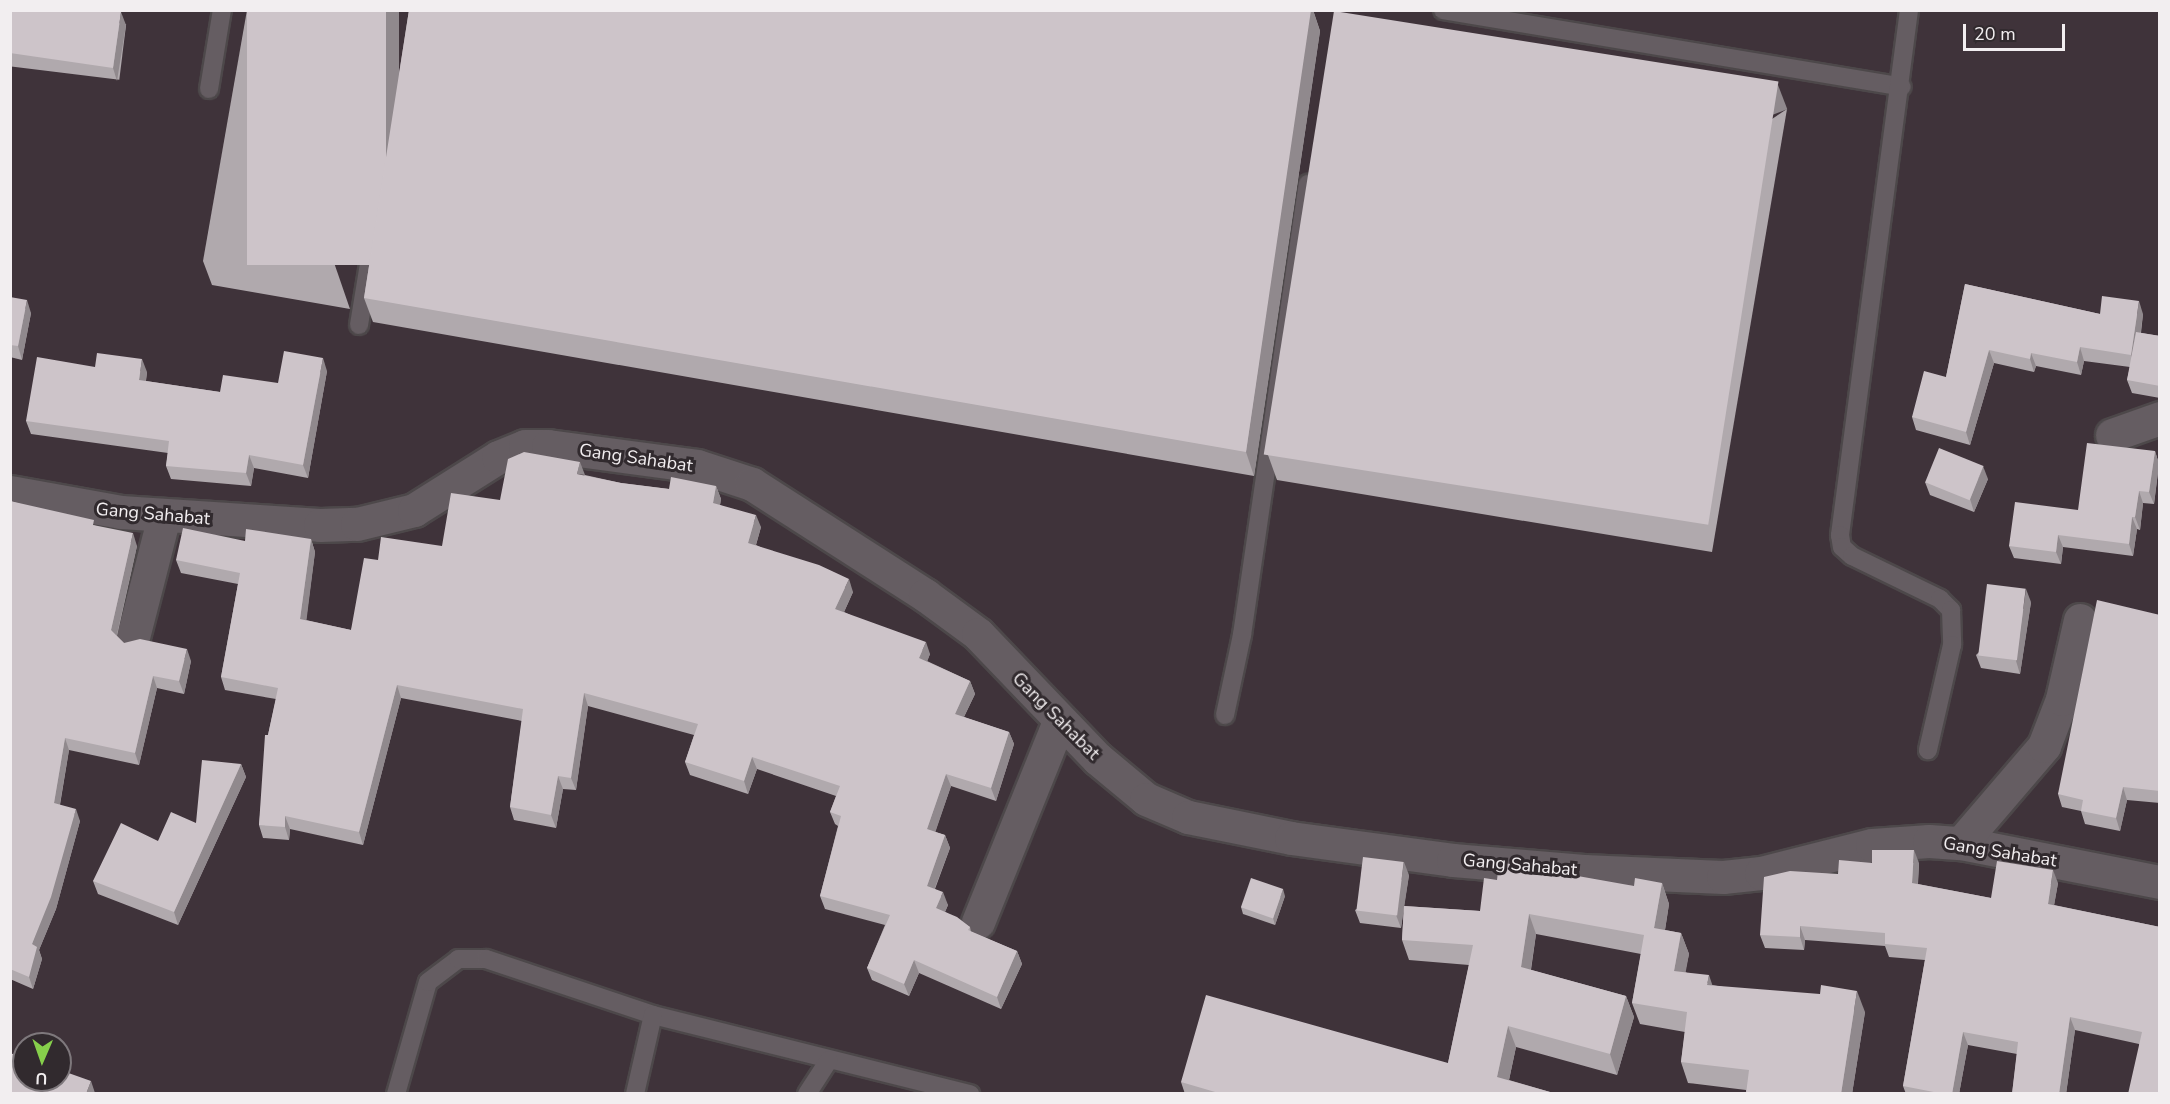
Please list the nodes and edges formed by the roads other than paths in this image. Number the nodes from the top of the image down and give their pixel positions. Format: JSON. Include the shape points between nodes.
{"nodes":[{"id":1,"x":222,"y":10,"type":"edge"},
{"id":2,"x":1443,"y":10,"type":"edge"},
{"id":3,"x":1909,"y":10,"type":"edge"},
{"id":4,"x":1902,"y":87,"type":"junction"},
{"id":5,"x":209,"y":89,"type":"dead end"},
{"id":6,"x":386,"y":162,"type":"edge"},
{"id":7,"x":1311,"y":164,"type":"edge"},
{"id":8,"x":359,"y":325,"type":"dead end"},
{"id":9,"x":2160,"y":418,"type":"edge"},
{"id":10,"x":2112,"y":435,"type":"dead end"},
{"id":11,"x":10,"y":492,"type":"edge"},
{"id":12,"x":164,"y":516,"type":"junction"},
{"id":13,"x":2080,"y":620,"type":"dead end"},
{"id":14,"x":133,"y":637,"type":"dead end"},
{"id":15,"x":1226,"y":715,"type":"dead end"},
{"id":16,"x":1059,"y":722,"type":"junction"},
{"id":17,"x":1929,"y":750,"type":"dead end"},
{"id":18,"x":1961,"y":843,"type":"junction"},
{"id":19,"x":2160,"y":882,"type":"edge"},
{"id":20,"x":978,"y":922,"type":"dead end"},
{"id":21,"x":653,"y":1015,"type":"junction"},
{"id":22,"x":829,"y":1060,"type":"junction"},
{"id":23,"x":396,"y":1094,"type":"edge"},
{"id":24,"x":635,"y":1094,"type":"edge"},
{"id":25,"x":807,"y":1094,"type":"edge"},
{"id":26,"x":970,"y":1094,"type":"edge"}],
"edges":[{"from":1,"to":5,"type":"lane"},
{"from":2,"to":4,"type":"lane"},
{"from":3,"to":4,"type":"lane"},
{"from":4,"to":17,"type":"lane","via":[[1840,535],[1842,547],[1852,556],[1940,599],[1951,610],[1952,645]]},
{"from":6,"to":8,"type":"lane"},
{"from":7,"to":15,"type":"lane","via":[[1242,635]]},
{"from":9,"to":10,"type":"street"},
{"from":11,"to":12,"type":"street","name":"Gang Sahabat","via":[[75,506]]},
{"from":12,"to":14,"type":"street"},
{"from":12,"to":16,"type":"street","name":"Gang Sahabat","via":[[275,525],[357,524],[414,510],[498,457],[525,446],[697,465],[752,484],[925,595],[978,634]]},
{"from":13,"to":18,"type":"street","via":[[2062,699],[2044,746]]},
{"from":16,"to":18,"type":"street","name":"Gang Sahabat","via":[[1146,799],[1188,818],[1337,844],[1464,861],[1723,877],[1761,873],[1872,845]]},
{"from":16,"to":20,"type":"street"},
{"from":18,"to":19,"type":"street","name":"Gang Sahabat"},
{"from":21,"to":22,"type":"lane"},
{"from":21,"to":23,"type":"lane","via":[[486,959],[458,959],[428,982]]},
{"from":21,"to":24,"type":"lane"},
{"from":22,"to":25,"type":"lane"},
{"from":22,"to":26,"type":"lane"}]}
